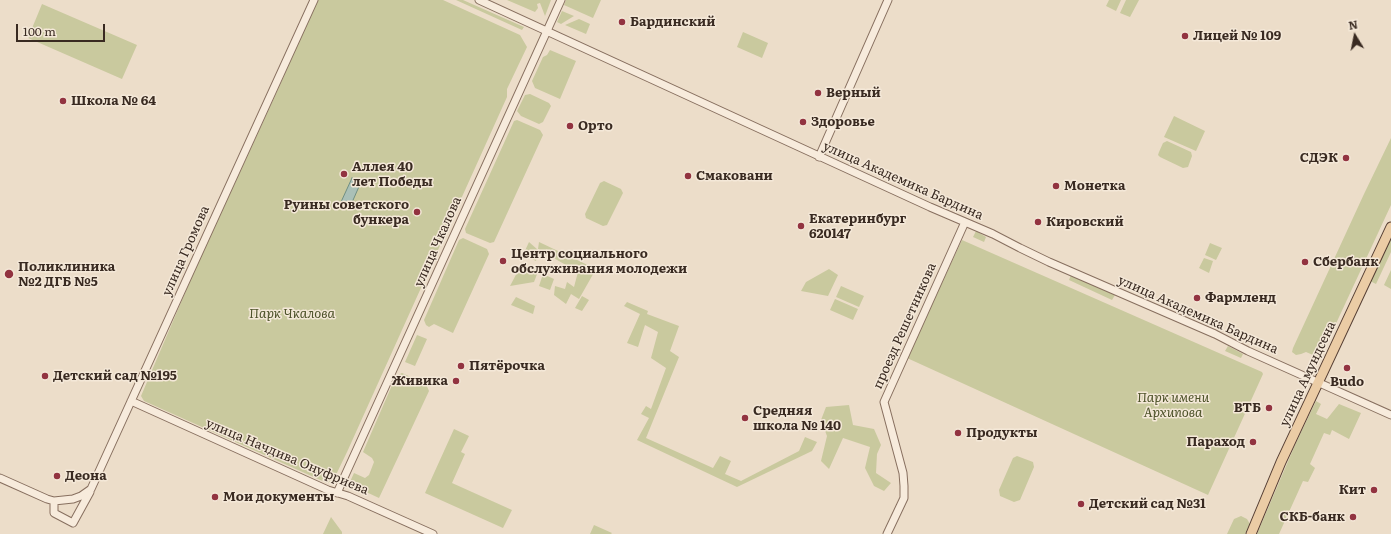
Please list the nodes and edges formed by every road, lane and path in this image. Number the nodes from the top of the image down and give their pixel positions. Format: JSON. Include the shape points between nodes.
{"nodes":[{"id":1,"x":314,"y":0,"type":"edge"},
{"id":2,"x":479,"y":0,"type":"edge"},
{"id":3,"x":561,"y":0,"type":"edge"},
{"id":4,"x":888,"y":0,"type":"edge"},
{"id":5,"x":547,"y":31,"type":"junction"},
{"id":6,"x":819,"y":156,"type":"junction"},
{"id":7,"x":965,"y":222,"type":"junction"},
{"id":8,"x":1391,"y":226,"type":"edge"},
{"id":9,"x":1318,"y":382,"type":"junction"},
{"id":10,"x":132,"y":401,"type":"junction"},
{"id":11,"x":1391,"y":415,"type":"edge"},
{"id":12,"x":0,"y":478,"type":"edge"},
{"id":13,"x":91,"y":490,"type":"junction"},
{"id":14,"x":337,"y":493,"type":"junction"},
{"id":15,"x":54,"y":501,"type":"junction"},
{"id":16,"x":433,"y":534,"type":"edge"},
{"id":17,"x":888,"y":534,"type":"edge"},
{"id":18,"x":1251,"y":534,"type":"edge"}],
"edges":[{"from":1,"to":10,"type":"street","name":"улица Громова"},
{"from":2,"to":5,"type":"street","name":"улица Академика Бардина"},
{"from":3,"to":5,"type":"street","name":"улица Чкалова"},
{"from":4,"to":6,"type":"street"},
{"from":5,"to":6,"type":"street","name":"улица Академика Бардина"},
{"from":5,"to":14,"type":"street","name":"улица Чкалова"},
{"from":6,"to":7,"type":"street","name":"улица Академика Бардина"},
{"from":7,"to":9,"type":"street","name":"улица Академика Бардина"},
{"from":7,"to":17,"type":"street","name":"проезд Решетникова","via":[[884,402],[903,473],[904,486],[904,498]]},
{"from":8,"to":9,"type":"main road","name":"улица Амундсена"},
{"from":9,"to":11,"type":"street","name":"улица Академика Бардина"},
{"from":9,"to":18,"type":"main road","name":"улица Амундсена"},
{"from":10,"to":13,"type":"street","name":"улица Громова"},
{"from":10,"to":14,"type":"street","name":"улица Начдива Онуфриева"},
{"from":12,"to":15,"type":"street"},
{"from":13,"to":15,"type":"street","via":[[68,500]]},
{"from":13,"to":15,"type":"street","name":"улица Громова","via":[[73,523],[54,513]]},
{"from":14,"to":16,"type":"street","name":"улица Начдива Онуфриева"}]}
